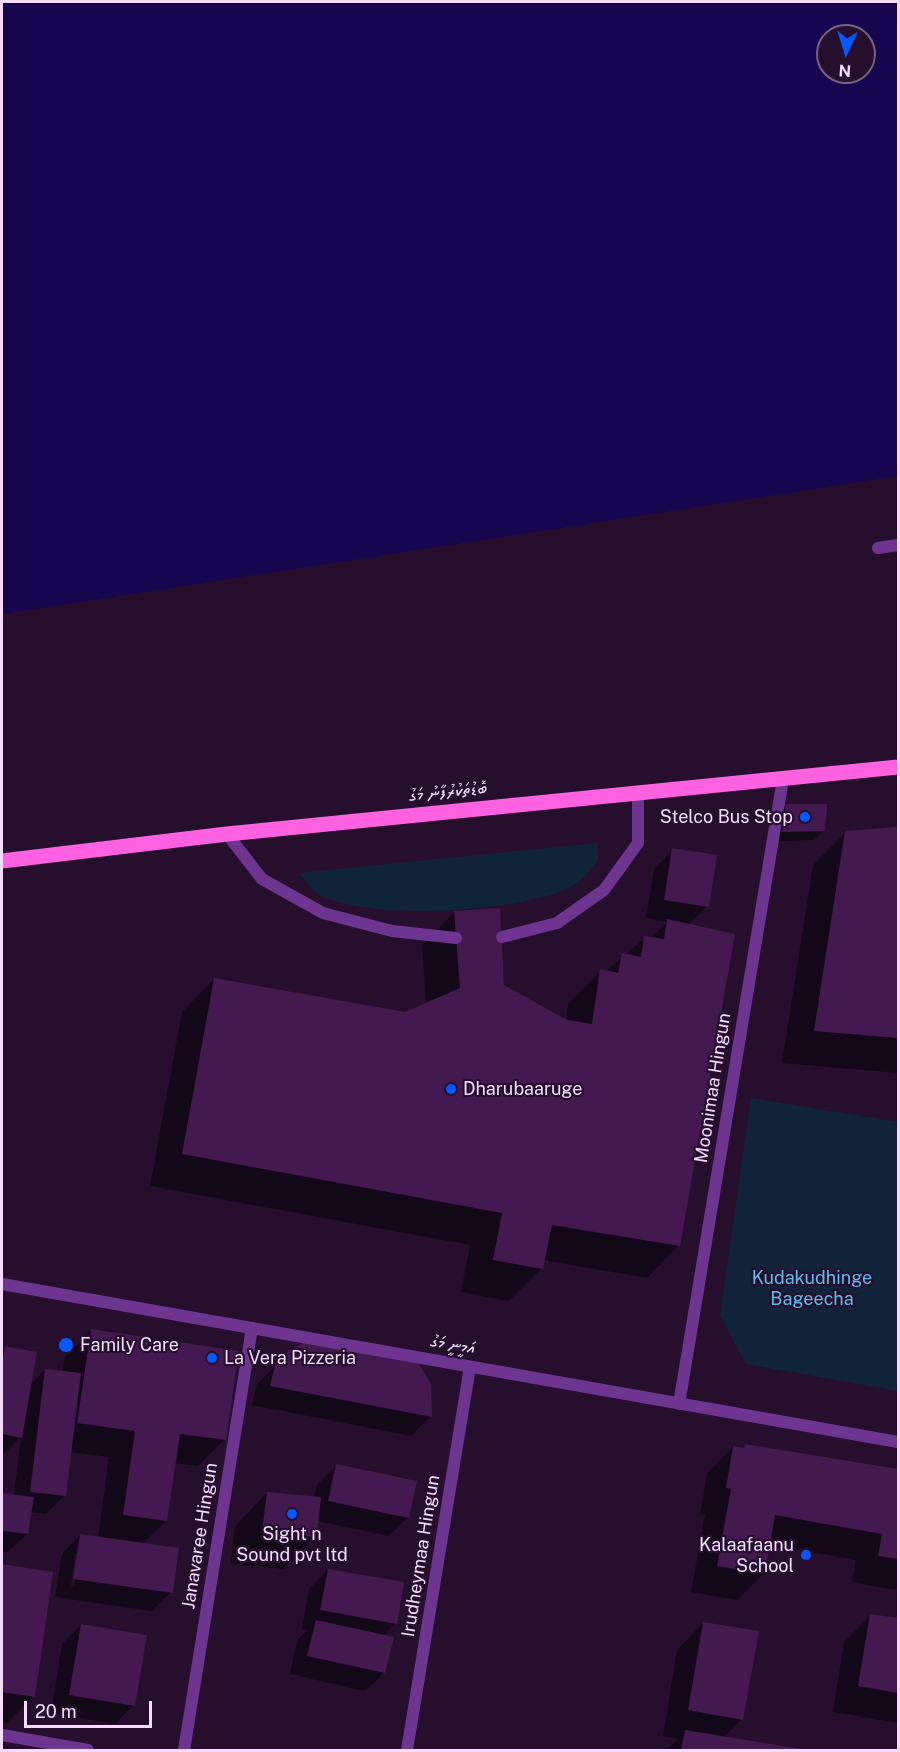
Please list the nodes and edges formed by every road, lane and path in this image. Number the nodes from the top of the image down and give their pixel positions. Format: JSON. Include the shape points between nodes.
{"nodes":[{"id":1,"x":898,"y":545,"type":"edge"},
{"id":2,"x":878,"y":548,"type":"dead end"},
{"id":3,"x":898,"y":767,"type":"edge"},
{"id":4,"x":783,"y":779,"type":"junction"},
{"id":5,"x":638,"y":793,"type":"junction"},
{"id":6,"x":227,"y":834,"type":"junction"},
{"id":7,"x":2,"y":861,"type":"edge"},
{"id":8,"x":502,"y":937,"type":"dead end"},
{"id":9,"x":456,"y":938,"type":"dead end"},
{"id":10,"x":2,"y":1284,"type":"edge"},
{"id":11,"x":252,"y":1328,"type":"junction"},
{"id":12,"x":470,"y":1367,"type":"junction"},
{"id":13,"x":679,"y":1404,"type":"junction"},
{"id":14,"x":898,"y":1442,"type":"edge"},
{"id":15,"x":2,"y":1736,"type":"edge"},
{"id":16,"x":88,"y":1750,"type":"edge"},
{"id":17,"x":184,"y":1750,"type":"edge"},
{"id":18,"x":407,"y":1750,"type":"edge"}],
"edges":[{"from":1,"to":2,"type":"street"},
{"from":3,"to":4,"type":"main road","name":"ބޮޑުތަކުރުފާނު މަގު"},
{"from":4,"to":5,"type":"main road","name":"ބޮޑުތަކުރުފާނު މަގު"},
{"from":4,"to":13,"type":"street","name":"Moonimaa Hingun"},
{"from":5,"to":6,"type":"main road","name":"ބޮޑުތަކުރުފާނު މަގު"},
{"from":5,"to":8,"type":"street","via":[[638,843],[604,890],[557,923]]},
{"from":6,"to":7,"type":"main road","name":"ބޮޑުތަކުރުފާނު މަގު"},
{"from":6,"to":9,"type":"street","via":[[262,879],[323,913],[392,931]]},
{"from":10,"to":11,"type":"street","name":"އަމީނީ މަގު"},
{"from":11,"to":12,"type":"street","name":"އަމީނީ މަގު"},
{"from":11,"to":17,"type":"street","name":"Janavaree Hingun"},
{"from":12,"to":13,"type":"street","name":"އަމީނީ މަގު"},
{"from":12,"to":18,"type":"street","name":"Irudheymaa Hingun"},
{"from":13,"to":14,"type":"street","name":"އަމީނީ މަގު"},
{"from":15,"to":16,"type":"street"}]}
